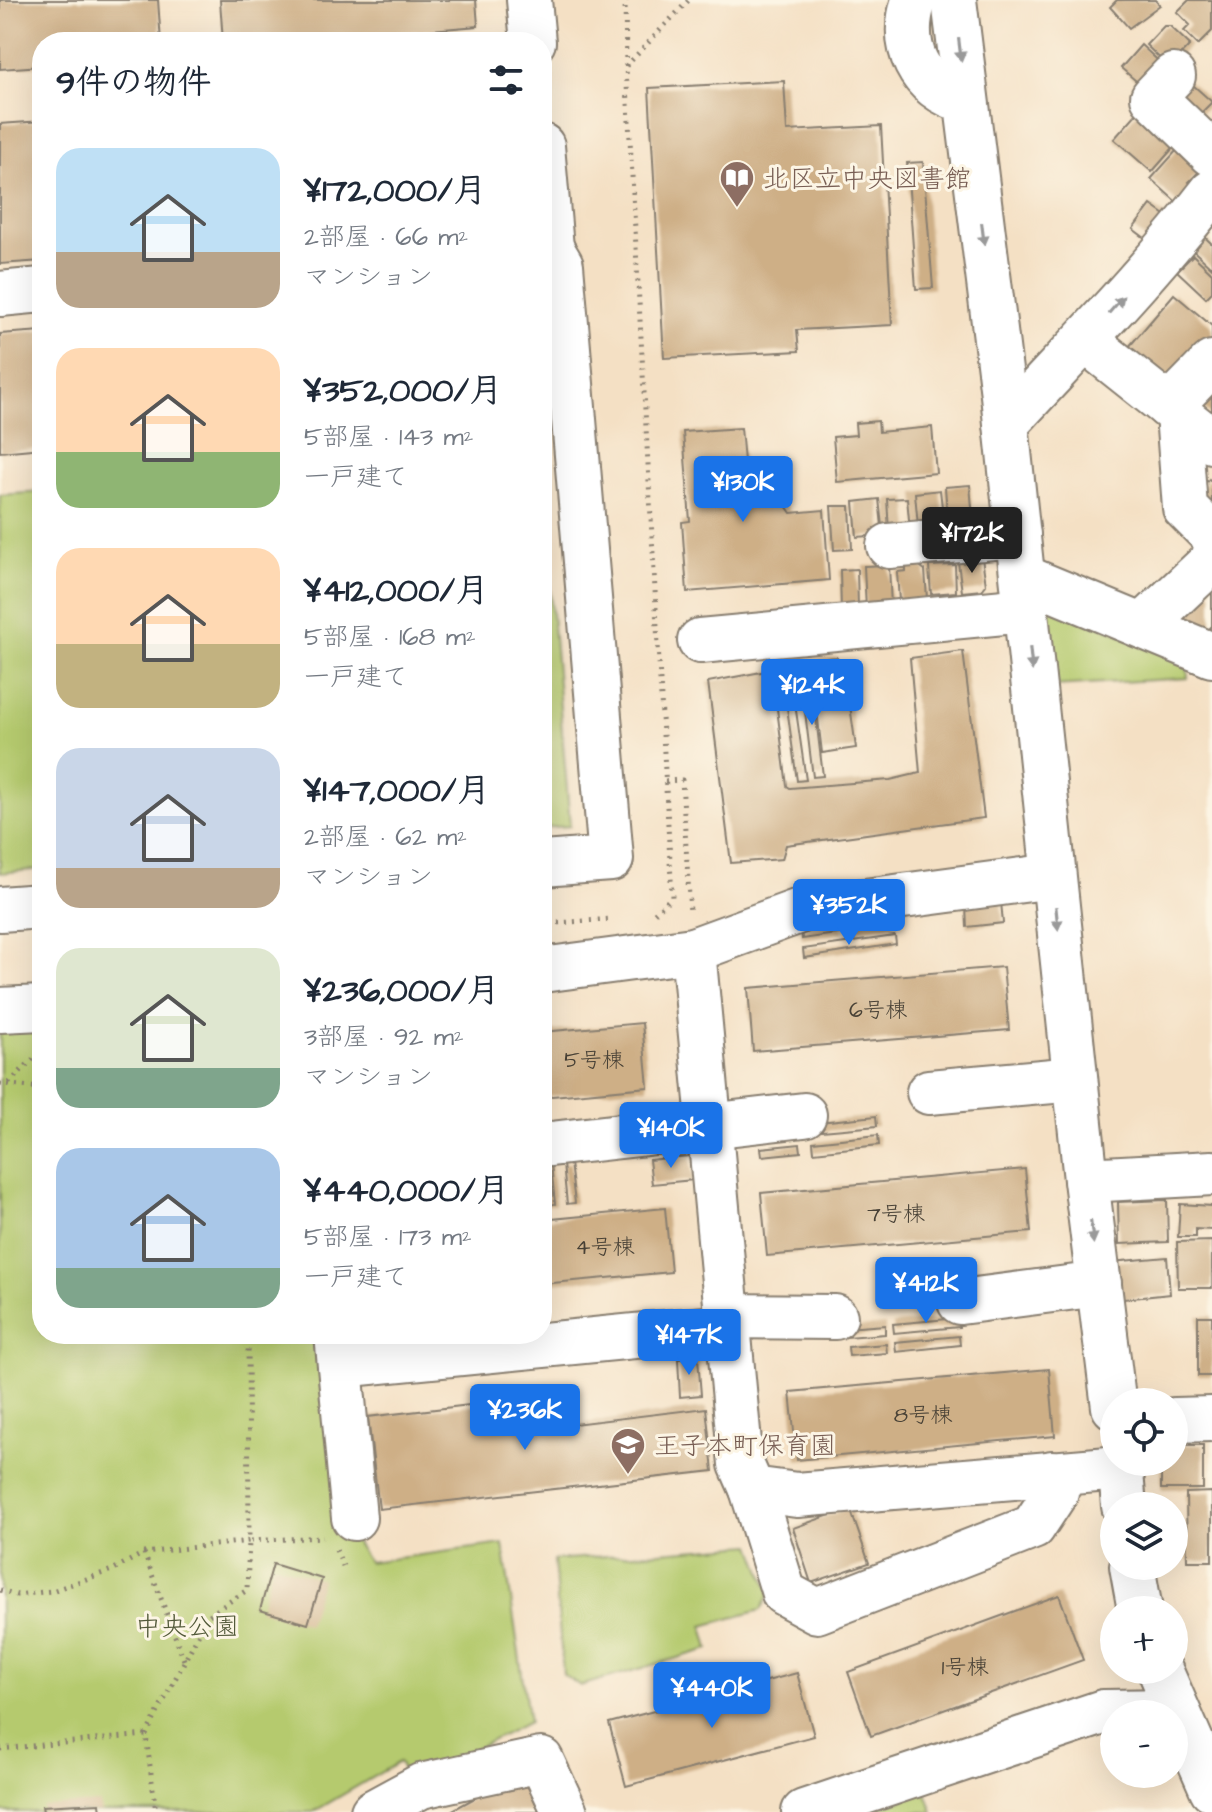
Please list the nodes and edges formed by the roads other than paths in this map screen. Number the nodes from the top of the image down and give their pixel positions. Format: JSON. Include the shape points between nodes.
{"nodes":[{"id":1,"x":529,"y":0,"type":"edge"},
{"id":2,"x":914,"y":0,"type":"edge"},
{"id":3,"x":954,"y":0,"type":"edge"},
{"id":4,"x":532,"y":32,"type":"edge"},
{"id":5,"x":1173,"y":76,"type":"dead end"},
{"id":6,"x":966,"y":101,"type":"junction"},
{"id":7,"x":1212,"y":154,"type":"edge"},
{"id":8,"x":1211,"y":197,"type":"edge"},
{"id":9,"x":552,"y":254,"type":"edge"},
{"id":10,"x":32,"y":291,"type":"edge"},
{"id":11,"x":0,"y":294,"type":"edge"},
{"id":12,"x":1085,"y":340,"type":"junction"},
{"id":13,"x":1212,"y":363,"type":"edge"},
{"id":14,"x":1174,"y":410,"type":"junction"},
{"id":15,"x":1006,"y":424,"type":"junction"},
{"id":16,"x":558,"y":440,"type":"edge"},
{"id":17,"x":1212,"y":441,"type":"edge"},
{"id":18,"x":1018,"y":535,"type":"junction"},
{"id":19,"x":1212,"y":535,"type":"edge"},
{"id":20,"x":889,"y":546,"type":"dead end"},
{"id":21,"x":1212,"y":561,"type":"edge"},
{"id":22,"x":1024,"y":594,"type":"junction"},
{"id":23,"x":1143,"y":626,"type":"junction"},
{"id":24,"x":700,"y":641,"type":"dead end"},
{"id":25,"x":1212,"y":655,"type":"edge"},
{"id":26,"x":552,"y":863,"type":"edge"},
{"id":27,"x":1053,"y":876,"type":"junction"},
{"id":28,"x":32,"y":907,"type":"edge"},
{"id":29,"x":0,"y":909,"type":"edge"},
{"id":30,"x":693,"y":950,"type":"junction"},
{"id":31,"x":552,"y":969,"type":"edge"},
{"id":32,"x":32,"y":1008,"type":"edge"},
{"id":33,"x":0,"y":1010,"type":"edge"},
{"id":34,"x":1075,"y":1079,"type":"junction"},
{"id":35,"x":929,"y":1092,"type":"dead end"},
{"id":36,"x":804,"y":1115,"type":"dead end"},
{"id":37,"x":708,"y":1125,"type":"junction"},
{"id":38,"x":552,"y":1144,"type":"edge"},
{"id":39,"x":1210,"y":1170,"type":"edge"},
{"id":40,"x":1086,"y":1180,"type":"junction"},
{"id":41,"x":1099,"y":1284,"type":"junction"},
{"id":42,"x":960,"y":1302,"type":"dead end"},
{"id":43,"x":835,"y":1317,"type":"dead end"},
{"id":44,"x":726,"y":1322,"type":"junction"},
{"id":45,"x":552,"y":1334,"type":"edge"},
{"id":46,"x":410,"y":1344,"type":"edge"},
{"id":47,"x":338,"y":1349,"type":"edge"},
{"id":48,"x":1112,"y":1388,"type":"edge"},
{"id":49,"x":1212,"y":1419,"type":"edge"},
{"id":50,"x":1188,"y":1420,"type":"edge"},
{"id":51,"x":1052,"y":1473,"type":"junction"},
{"id":52,"x":1122,"y":1479,"type":"edge"},
{"id":53,"x":752,"y":1489,"type":"junction"},
{"id":54,"x":354,"y":1518,"type":"dead end"},
{"id":55,"x":1167,"y":1684,"type":"edge"},
{"id":56,"x":1194,"y":1734,"type":"edge"},
{"id":57,"x":1212,"y":1789,"type":"edge"},
{"id":58,"x":813,"y":1811,"type":"edge"},
{"id":59,"x":373,"y":1812,"type":"edge"},
{"id":60,"x":565,"y":1812,"type":"edge"}],
"edges":[{"from":1,"to":4,"type":"street"},
{"from":2,"to":6,"type":"street","via":[[907,28],[912,58],[937,86]]},
{"from":3,"to":6,"type":"street","one_way":true},
{"from":5,"to":7,"type":"street","via":[[1153,97]]},
{"from":6,"to":15,"type":"street","one_way":true},
{"from":12,"to":8,"type":"street","one_way":true},
{"from":9,"to":16,"type":"street","via":[[561,265]]},
{"from":10,"to":11,"type":"street"},
{"from":12,"to":14,"type":"street"},
{"from":12,"to":15,"type":"street"},
{"from":13,"to":14,"type":"street"},
{"from":14,"to":17,"type":"street"},
{"from":14,"to":19,"type":"street","via":[[1185,508]]},
{"from":15,"to":18,"type":"street"},
{"from":16,"to":26,"type":"street","via":[[611,859]]},
{"from":18,"to":20,"type":"street"},
{"from":18,"to":22,"type":"street"},
{"from":21,"to":23,"type":"street"},
{"from":22,"to":23,"type":"street"},
{"from":22,"to":24,"type":"street"},
{"from":22,"to":27,"type":"street","one_way":true},
{"from":23,"to":25,"type":"street"},
{"from":27,"to":30,"type":"street","via":[[805,909]]},
{"from":27,"to":34,"type":"street","one_way":true},
{"from":28,"to":29,"type":"street"},
{"from":30,"to":31,"type":"street"},
{"from":30,"to":37,"type":"street"},
{"from":32,"to":33,"type":"street"},
{"from":34,"to":35,"type":"street"},
{"from":34,"to":40,"type":"street"},
{"from":36,"to":37,"type":"street"},
{"from":37,"to":38,"type":"street"},
{"from":37,"to":44,"type":"street"},
{"from":39,"to":40,"type":"street"},
{"from":40,"to":41,"type":"street","one_way":true},
{"from":41,"to":42,"type":"street"},
{"from":41,"to":48,"type":"street"},
{"from":43,"to":44,"type":"street"},
{"from":44,"to":45,"type":"street"},
{"from":44,"to":53,"type":"street","via":[[741,1464]]},
{"from":46,"to":47,"type":"street"},
{"from":47,"to":54,"type":"street"},
{"from":49,"to":50,"type":"street"},
{"from":51,"to":52,"type":"street"},
{"from":51,"to":53,"type":"street","via":[[797,1495]]},
{"from":51,"to":53,"type":"street","via":[[1056,1492],[1033,1527],[817,1611],[784,1593]]},
{"from":55,"to":56,"type":"street"},
{"from":56,"to":57,"type":"street"},
{"from":56,"to":58,"type":"street","via":[[1103,1712]]},
{"from":59,"to":60,"type":"street","via":[[421,1786],[541,1760]]}]}
